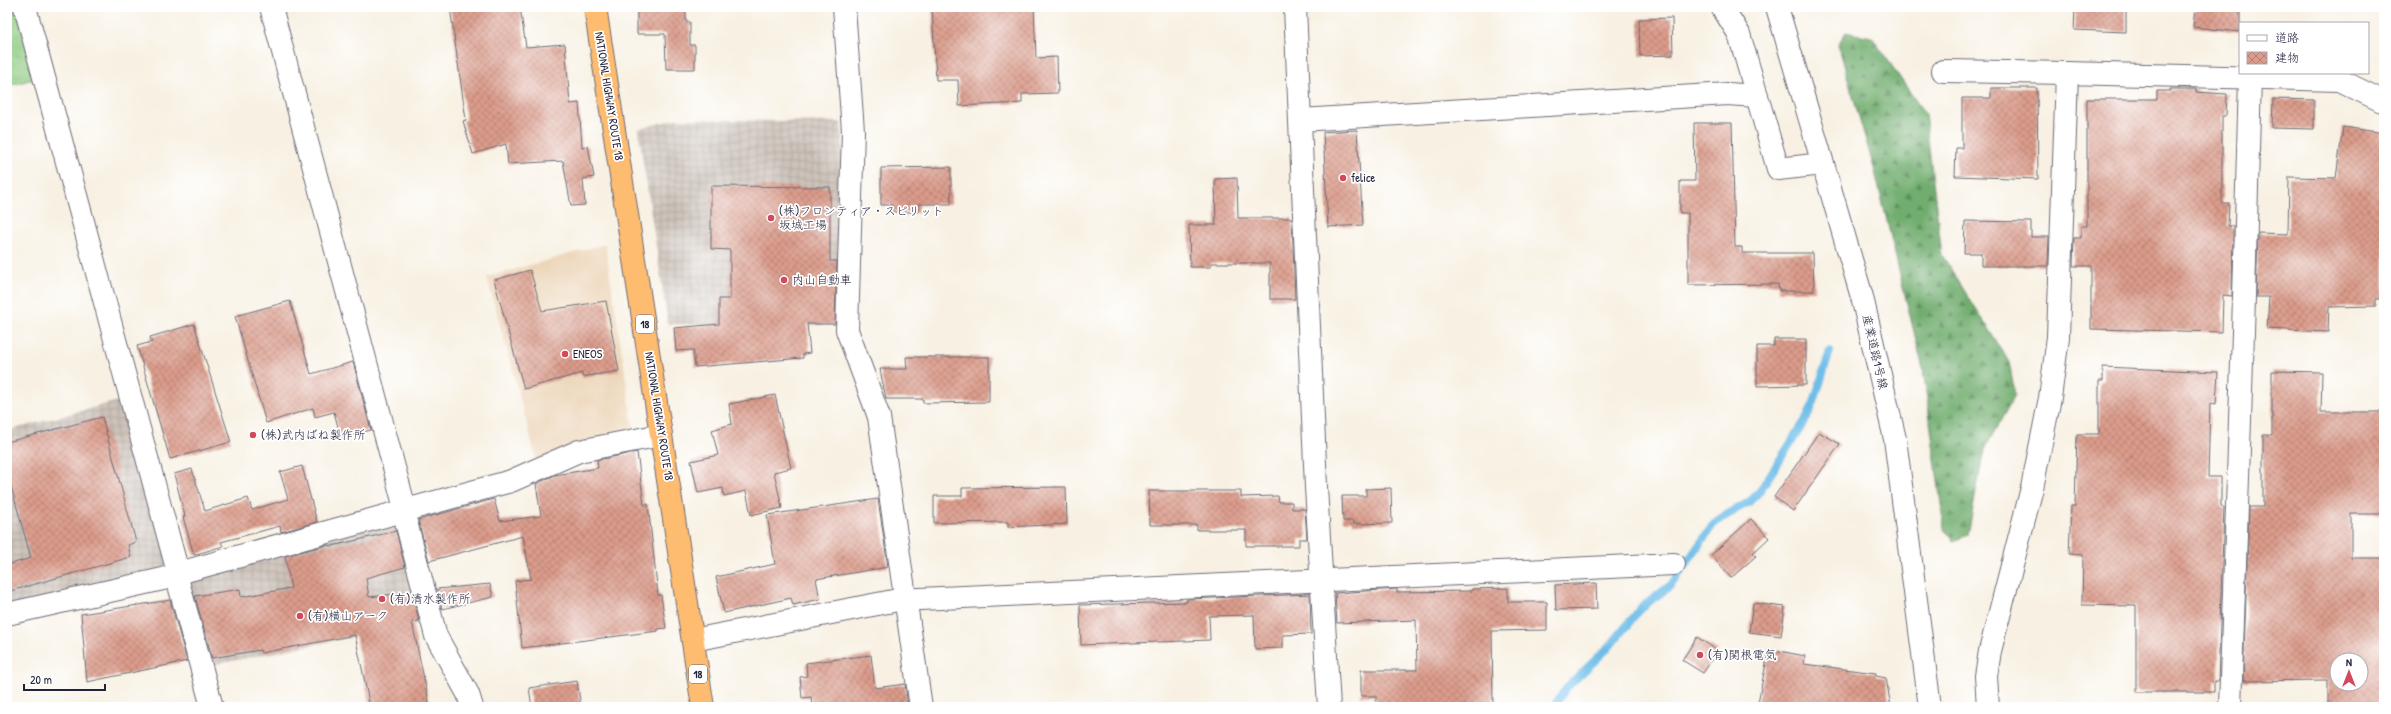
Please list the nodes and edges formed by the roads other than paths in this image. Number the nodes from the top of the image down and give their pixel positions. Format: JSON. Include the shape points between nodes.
{"nodes":[{"id":1,"x":25,"y":7,"type":"edge"},
{"id":2,"x":271,"y":7,"type":"edge"},
{"id":3,"x":595,"y":7,"type":"edge"},
{"id":4,"x":844,"y":7,"type":"edge"},
{"id":5,"x":1294,"y":7,"type":"edge"},
{"id":6,"x":1722,"y":7,"type":"edge"},
{"id":7,"x":1777,"y":7,"type":"edge"},
{"id":8,"x":1943,"y":71,"type":"dead end"},
{"id":9,"x":2067,"y":73,"type":"junction"},
{"id":10,"x":2250,"y":77,"type":"junction"},
{"id":11,"x":1757,"y":96,"type":"junction"},
{"id":12,"x":2384,"y":102,"type":"edge"},
{"id":13,"x":1300,"y":120,"type":"junction"},
{"id":14,"x":1823,"y":164,"type":"junction"},
{"id":15,"x":662,"y":435,"type":"junction"},
{"id":16,"x":404,"y":510,"type":"junction"},
{"id":17,"x":1674,"y":564,"type":"dead end"},
{"id":18,"x":178,"y":574,"type":"junction"},
{"id":19,"x":1322,"y":581,"type":"junction"},
{"id":20,"x":907,"y":600,"type":"junction"},
{"id":21,"x":7,"y":614,"type":"edge"},
{"id":22,"x":693,"y":640,"type":"junction"},
{"id":23,"x":212,"y":707,"type":"edge"},
{"id":24,"x":472,"y":707,"type":"edge"},
{"id":25,"x":703,"y":707,"type":"edge"},
{"id":26,"x":921,"y":707,"type":"edge"},
{"id":27,"x":1329,"y":707,"type":"edge"},
{"id":28,"x":1930,"y":707,"type":"edge"},
{"id":29,"x":1988,"y":707,"type":"edge"},
{"id":30,"x":2230,"y":707,"type":"edge"}],
"edges":[{"from":1,"to":18,"type":"street"},
{"from":2,"to":16,"type":"street"},
{"from":3,"to":15,"type":"highway","name":"NATIONAL HIGHWAY ROUTE 18","number":"18"},
{"from":4,"to":20,"type":"street","via":[[854,131],[847,330],[878,416]]},
{"from":5,"to":13,"type":"street"},
{"from":6,"to":11,"type":"street","via":[[1739,34]]},
{"from":7,"to":14,"type":"street","name":"産業道路1号線"},
{"from":8,"to":9,"type":"street"},
{"from":9,"to":10,"type":"street"},
{"from":9,"to":29,"type":"street","via":[[2058,330],[2050,398],[2032,488],[1990,652],[1986,676]]},
{"from":10,"to":12,"type":"street","via":[[2339,80]]},
{"from":10,"to":30,"type":"street","via":[[2244,332]]},
{"from":11,"to":13,"type":"street","via":[[1728,94]]},
{"from":11,"to":14,"type":"street","via":[[1778,169]]},
{"from":13,"to":19,"type":"street"},
{"from":14,"to":28,"type":"street","name":"産業道路1号線","via":[[1862,298],[1895,439]]},
{"from":15,"to":16,"type":"street","via":[[579,451],[511,481]]},
{"from":15,"to":22,"type":"highway","name":"NATIONAL HIGHWAY ROUTE 18","number":"18"},
{"from":16,"to":18,"type":"street"},
{"from":16,"to":24,"type":"street","via":[[427,609],[436,636],[468,694]]},
{"from":17,"to":19,"type":"street"},
{"from":18,"to":21,"type":"street"},
{"from":18,"to":23,"type":"street"},
{"from":19,"to":20,"type":"street"},
{"from":19,"to":27,"type":"street"},
{"from":20,"to":22,"type":"street"},
{"from":20,"to":26,"type":"street"},
{"from":22,"to":25,"type":"highway","name":"NATIONAL HIGHWAY ROUTE 18","number":"18"}]}
